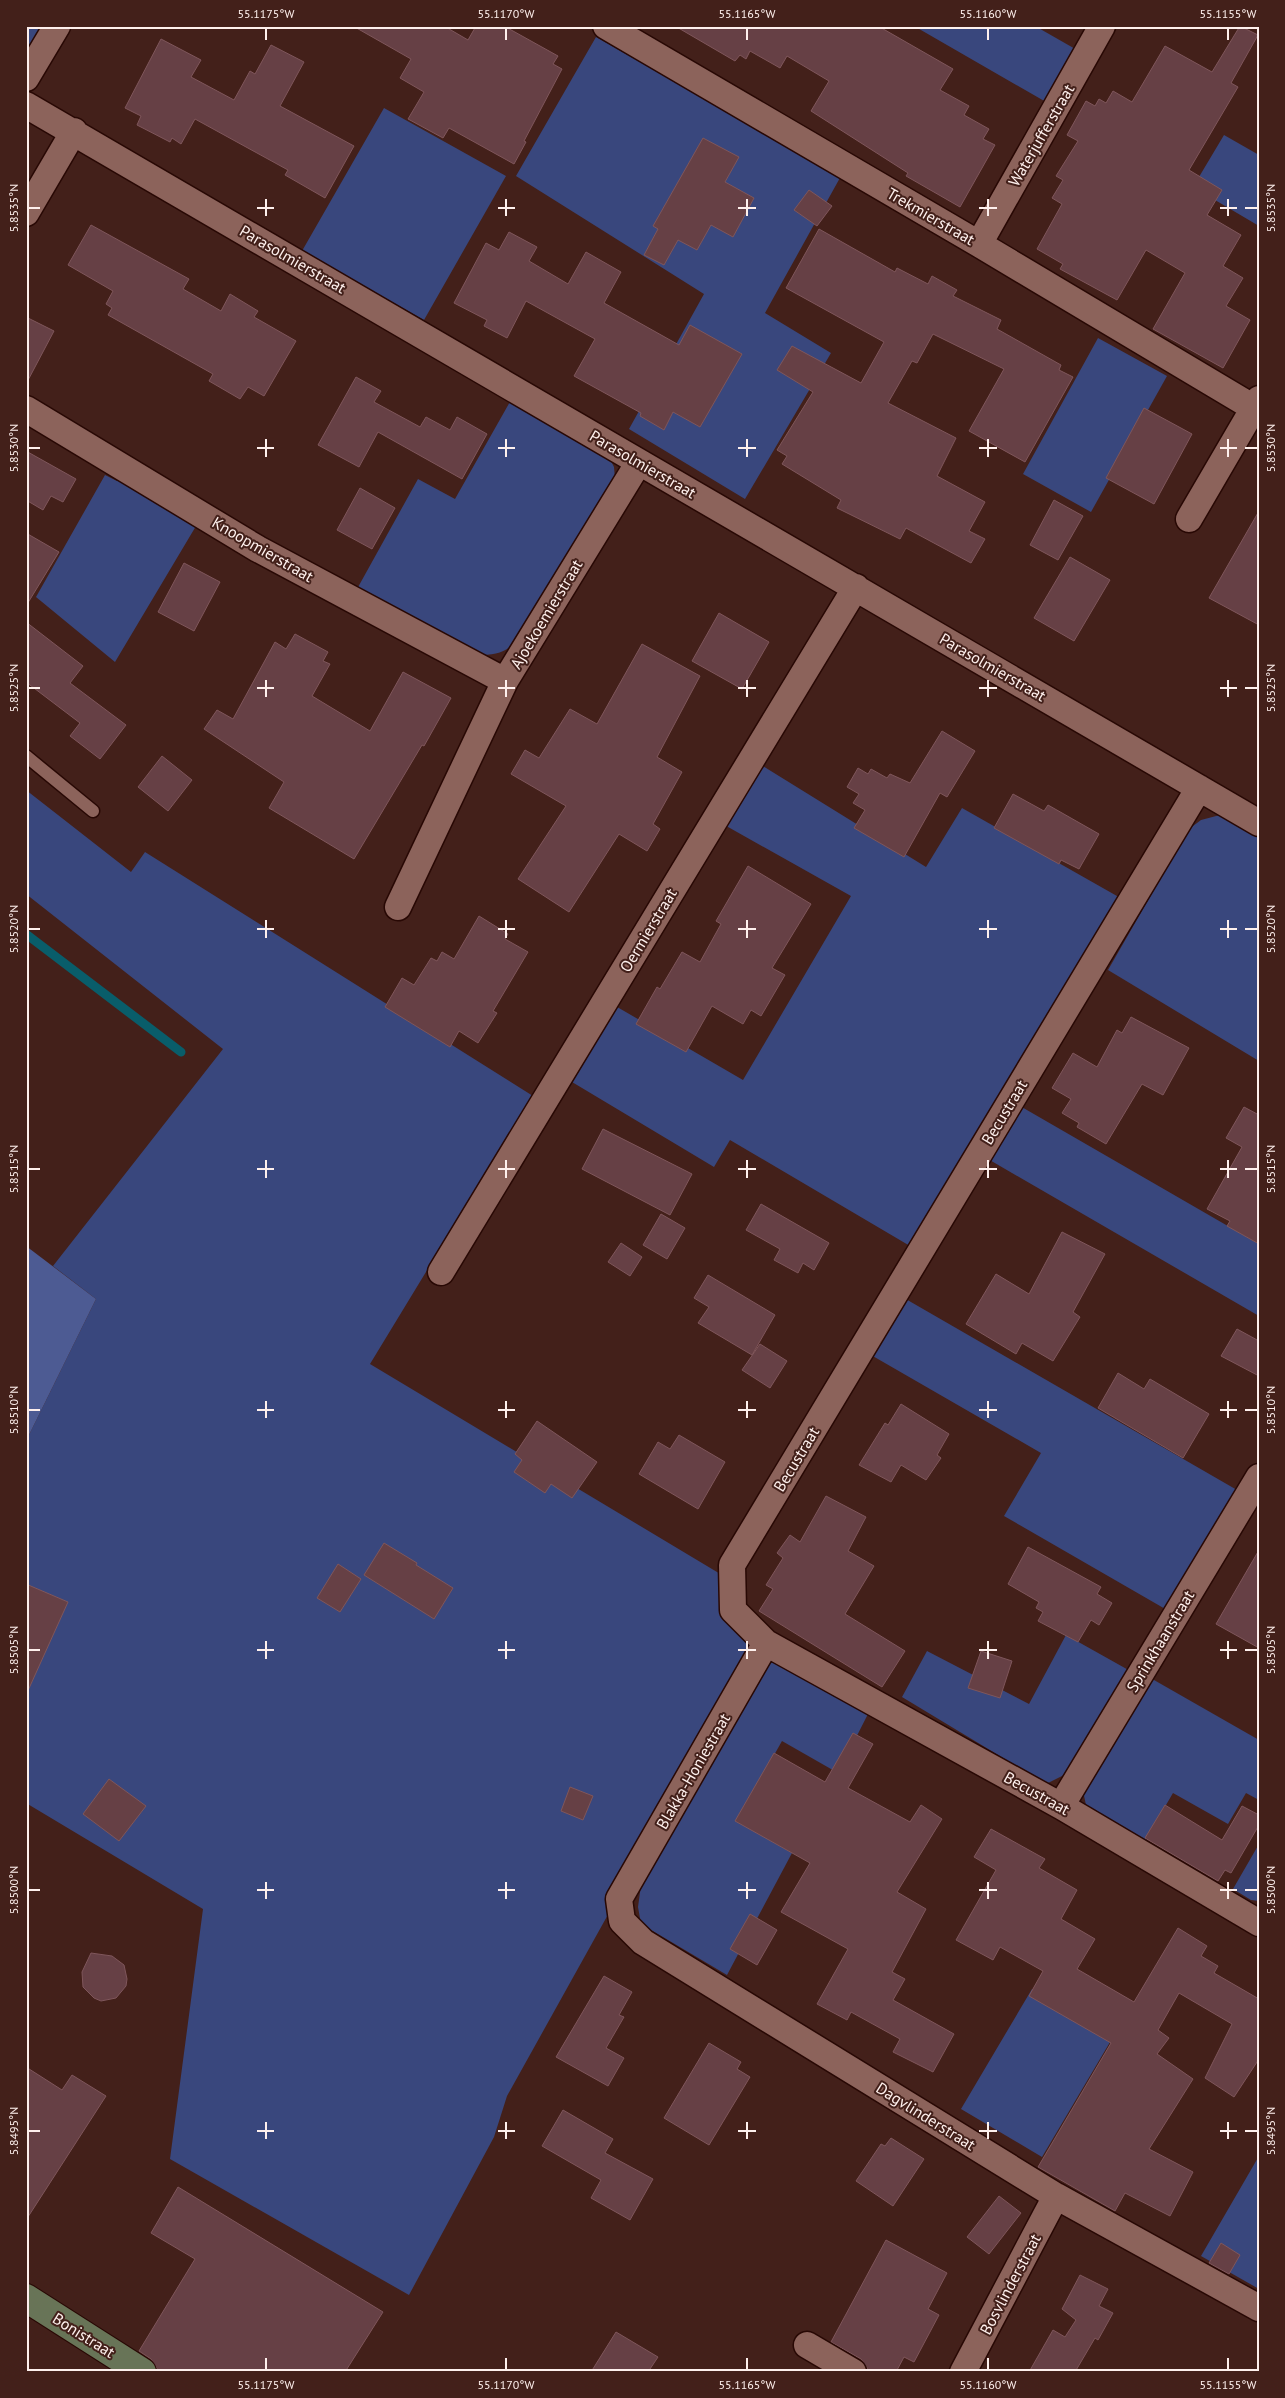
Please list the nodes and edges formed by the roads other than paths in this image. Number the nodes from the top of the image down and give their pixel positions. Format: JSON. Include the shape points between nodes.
{"nodes":[{"id":1,"x":57,"y":26,"type":"edge"},
{"id":2,"x":606,"y":26,"type":"edge"},
{"id":3,"x":1102,"y":26,"type":"edge"},
{"id":4,"x":26,"y":78,"type":"edge"},
{"id":5,"x":26,"y":105,"type":"edge"},
{"id":6,"x":74,"y":131,"type":"junction"},
{"id":7,"x":26,"y":213,"type":"edge"},
{"id":8,"x":979,"y":244,"type":"junction"},
{"id":9,"x":1256,"y":403,"type":"edge"},
{"id":10,"x":26,"y":409,"type":"edge"},
{"id":11,"x":639,"y":462,"type":"junction"},
{"id":12,"x":1188,"y":519,"type":"dead end"},
{"id":13,"x":856,"y":588,"type":"junction"},
{"id":14,"x":505,"y":681,"type":"junction"},
{"id":15,"x":26,"y":756,"type":"edge"},
{"id":16,"x":1199,"y":788,"type":"junction"},
{"id":17,"x":93,"y":810,"type":"dead end"},
{"id":18,"x":1259,"y":823,"type":"edge"},
{"id":19,"x":398,"y":907,"type":"dead end"},
{"id":20,"x":441,"y":1272,"type":"dead end"},
{"id":21,"x":1259,"y":1476,"type":"edge"},
{"id":22,"x":766,"y":1643,"type":"junction"},
{"id":23,"x":1061,"y":1806,"type":"junction"},
{"id":24,"x":620,"y":1899,"type":"joint"},
{"id":25,"x":1259,"y":1923,"type":"edge"},
{"id":26,"x":1056,"y":2196,"type":"junction"},
{"id":27,"x":26,"y":2298,"type":"edge"},
{"id":28,"x":1259,"y":2308,"type":"edge"},
{"id":29,"x":807,"y":2345,"type":"dead end"},
{"id":30,"x":142,"y":2372,"type":"edge"},
{"id":31,"x":853,"y":2372,"type":"edge"},
{"id":32,"x":963,"y":2372,"type":"edge"}],
"edges":[{"from":1,"to":4,"type":"street"},
{"from":2,"to":8,"type":"street","name":"Trekmierstraat"},
{"from":3,"to":8,"type":"street","name":"Waterjufferstraat"},
{"from":5,"to":6,"type":"street","name":"Parasolmierstraat"},
{"from":6,"to":7,"type":"street"},
{"from":6,"to":11,"type":"street","name":"Parasolmierstraat"},
{"from":8,"to":9,"type":"street","name":"Trekmierstraat"},
{"from":9,"to":12,"type":"street"},
{"from":10,"to":14,"type":"street","name":"Knoopmierstraat","via":[[258,548]]},
{"from":11,"to":13,"type":"street","name":"Parasolmierstraat"},
{"from":11,"to":14,"type":"street","name":"Ajoekoemierstraat"},
{"from":13,"to":16,"type":"street","name":"Parasolmierstraat"},
{"from":13,"to":20,"type":"street","name":"Oermierstraat"},
{"from":14,"to":19,"type":"street","name":"Ajoekoemierstraat"},
{"from":15,"to":17,"type":"lane"},
{"from":16,"to":18,"type":"street","name":"Parasolmierstraat"},
{"from":16,"to":22,"type":"street","name":"Becustraat","via":[[732,1565],[733,1610]]},
{"from":21,"to":23,"type":"street","name":"Sprinkhaanstraat"},
{"from":22,"to":23,"type":"street","name":"Becustraat"},
{"from":22,"to":24,"type":"street","name":"Blakka-Honiestraat"},
{"from":23,"to":25,"type":"street","name":"Becustraat"},
{"from":24,"to":26,"type":"street","name":"Dagvlinderstraat","via":[[622,1920],[643,1942]]},
{"from":26,"to":28,"type":"street","name":"Dagvlinderstraat"},
{"from":26,"to":32,"type":"street","name":"Bosvlinderstraat"},
{"from":27,"to":30,"type":"street","name":"Bonistraat"},
{"from":29,"to":31,"type":"street"}]}
